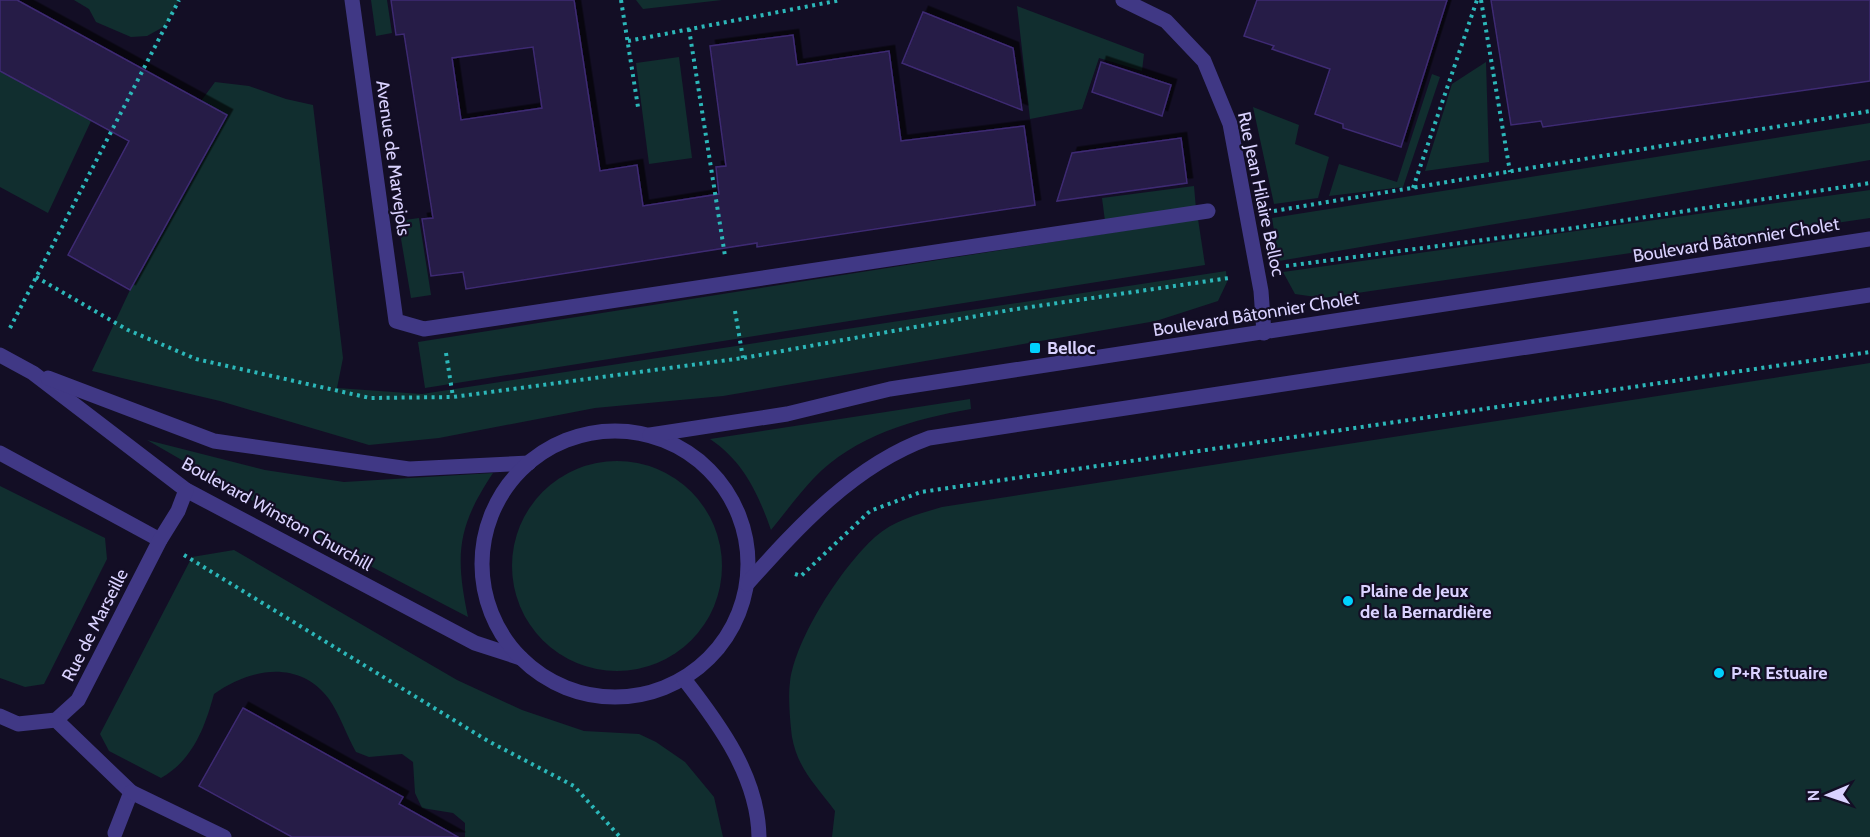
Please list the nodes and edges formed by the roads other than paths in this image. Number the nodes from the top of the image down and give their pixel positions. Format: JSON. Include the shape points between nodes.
{"nodes":[{"id":1,"x":352,"y":0,"type":"edge"},
{"id":2,"x":1123,"y":0,"type":"edge"},
{"id":3,"x":1208,"y":211,"type":"dead end"},
{"id":4,"x":1870,"y":238,"type":"edge"},
{"id":5,"x":1870,"y":295,"type":"edge"},
{"id":6,"x":1264,"y":333,"type":"junction"},
{"id":7,"x":0,"y":355,"type":"edge"},
{"id":8,"x":33,"y":373,"type":"junction"},
{"id":9,"x":650,"y":435,"type":"junction"},
{"id":10,"x":0,"y":453,"type":"edge"},
{"id":11,"x":529,"y":463,"type":"junction"},
{"id":12,"x":186,"y":490,"type":"junction"},
{"id":13,"x":160,"y":540,"type":"junction"},
{"id":14,"x":747,"y":584,"type":"junction"},
{"id":15,"x":521,"y":658,"type":"junction"},
{"id":16,"x":684,"y":679,"type":"junction"},
{"id":17,"x":0,"y":716,"type":"edge"},
{"id":18,"x":56,"y":720,"type":"junction"},
{"id":19,"x":131,"y":792,"type":"junction"},
{"id":20,"x":115,"y":833,"type":"dead end"},
{"id":21,"x":224,"y":837,"type":"edge"},
{"id":22,"x":759,"y":837,"type":"edge"}],
"edges":[{"from":1,"to":3,"type":"street","name":"Avenue de Marvejols","via":[[396,321],[424,329]]},
{"from":2,"to":6,"type":"street","name":"Rue Jean Hilaire Belloc","via":[[1166,21],[1204,61],[1230,124]]},
{"from":4,"to":6,"type":"street","name":"Boulevard Bâtonnier Cholet"},
{"from":5,"to":14,"type":"street","via":[[928,438],[872,464],[792,534]]},
{"from":6,"to":9,"type":"street","name":"Boulevard Bâtonnier Cholet","via":[[890,389],[787,414]]},
{"from":7,"to":8,"type":"street","name":"Boulevard Winston Churchill"},
{"from":8,"to":11,"type":"street","name":"Boulevard Winston Churchill","via":[[214,441],[409,469]]},
{"from":8,"to":12,"type":"street","name":"Boulevard Winston Churchill"},
{"from":9,"to":11,"type":"street","via":[[591,433],[552,447]]},
{"from":9,"to":14,"type":"street","via":[[707,467],[726,491],[744,531]]},
{"from":10,"to":13,"type":"street"},
{"from":11,"to":15,"type":"street","via":[[510,483],[494,512],[485,537],[482,570],[493,616]]},
{"from":12,"to":13,"type":"street","name":"Rue de Marseille"},
{"from":12,"to":15,"type":"street","name":"Boulevard Winston Churchill","via":[[475,643]]},
{"from":13,"to":18,"type":"street","name":"Rue de Marseille","via":[[78,700]]},
{"from":14,"to":16,"type":"street","via":[[739,613],[725,640],[714,655]]},
{"from":15,"to":16,"type":"street","via":[[559,685],[600,697],[640,695]]},
{"from":16,"to":22,"type":"street","via":[[713,716],[746,776],[758,812]]},
{"from":17,"to":18,"type":"street","via":[[18,724]]},
{"from":18,"to":19,"type":"street"},
{"from":19,"to":20,"type":"street"},
{"from":19,"to":21,"type":"street"}]}
